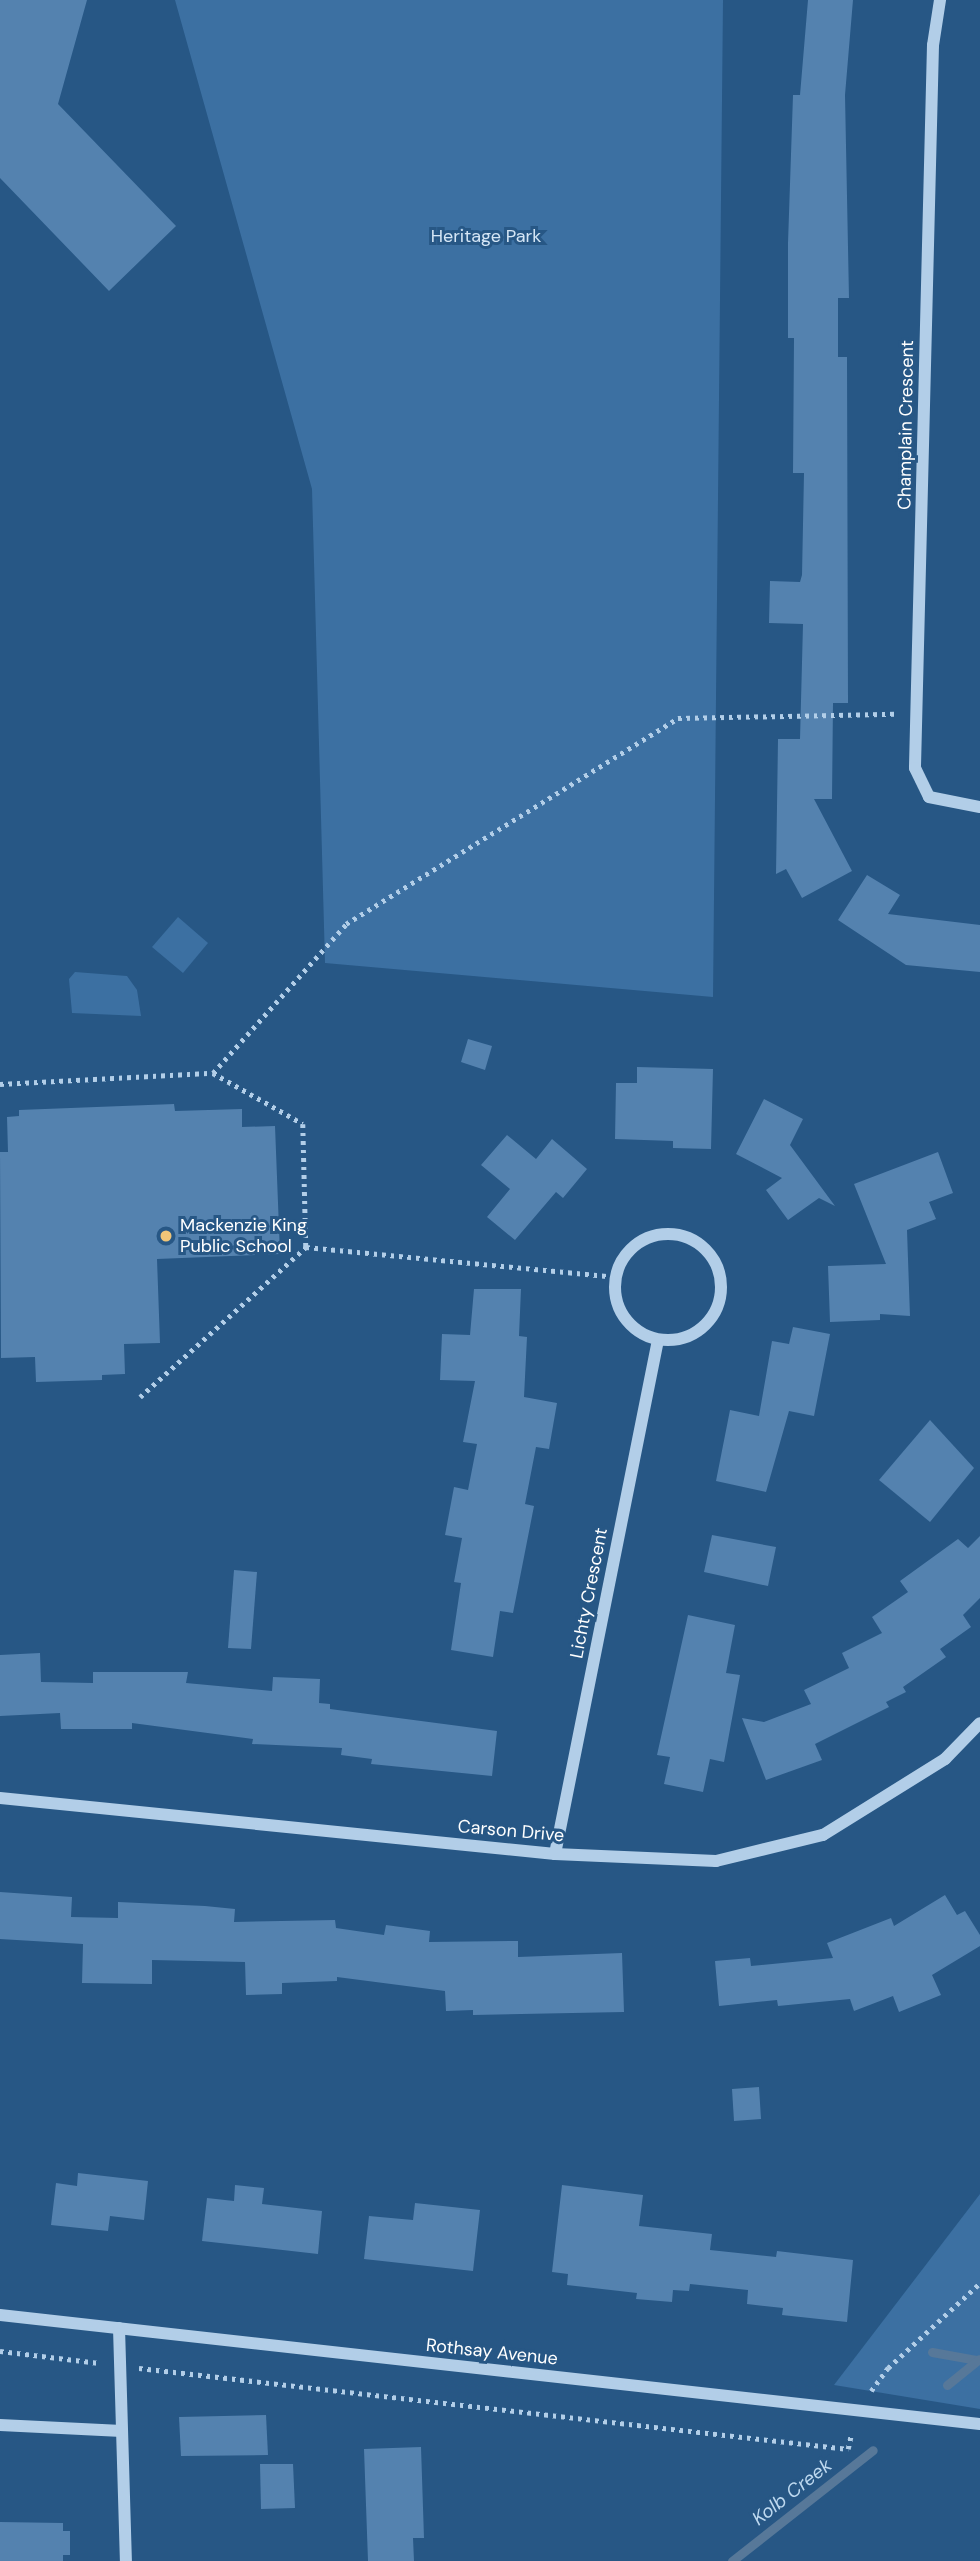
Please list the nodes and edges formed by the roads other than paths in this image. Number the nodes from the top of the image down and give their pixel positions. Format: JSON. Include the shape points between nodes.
{"nodes":[{"id":1,"x":940,"y":0,"type":"edge"},
{"id":2,"x":980,"y":807,"type":"edge"},
{"id":3,"x":658,"y":1340,"type":"junction"},
{"id":4,"x":980,"y":1723,"type":"edge"},
{"id":5,"x":0,"y":1798,"type":"edge"},
{"id":6,"x":555,"y":1854,"type":"junction"},
{"id":7,"x":0,"y":2315,"type":"edge"},
{"id":8,"x":119,"y":2328,"type":"junction"},
{"id":9,"x":980,"y":2424,"type":"edge"},
{"id":10,"x":0,"y":2425,"type":"edge"},
{"id":11,"x":122,"y":2431,"type":"junction"},
{"id":12,"x":126,"y":2561,"type":"edge"}],
"edges":[{"from":1,"to":2,"type":"street","name":"Champlain Crescent","via":[[933,45],[915,768],[929,797]]},
{"from":3,"to":3,"type":"street","via":[[678,1340],[712,1319],[722,1280],[715,1261],[690,1240],[657,1234],[637,1243],[623,1258],[615,1277],[616,1298],[624,1317],[639,1332]]},
{"from":3,"to":6,"type":"street","name":"Lichty Crescent"},
{"from":4,"to":6,"type":"street","name":"Carson Drive","via":[[945,1759],[823,1835],[716,1861]]},
{"from":5,"to":6,"type":"street","name":"Carson Drive"},
{"from":7,"to":8,"type":"street","name":"Rothsay Avenue"},
{"from":8,"to":9,"type":"street","name":"Rothsay Avenue"},
{"from":8,"to":11,"type":"street"},
{"from":10,"to":11,"type":"street"},
{"from":11,"to":12,"type":"street"}]}
